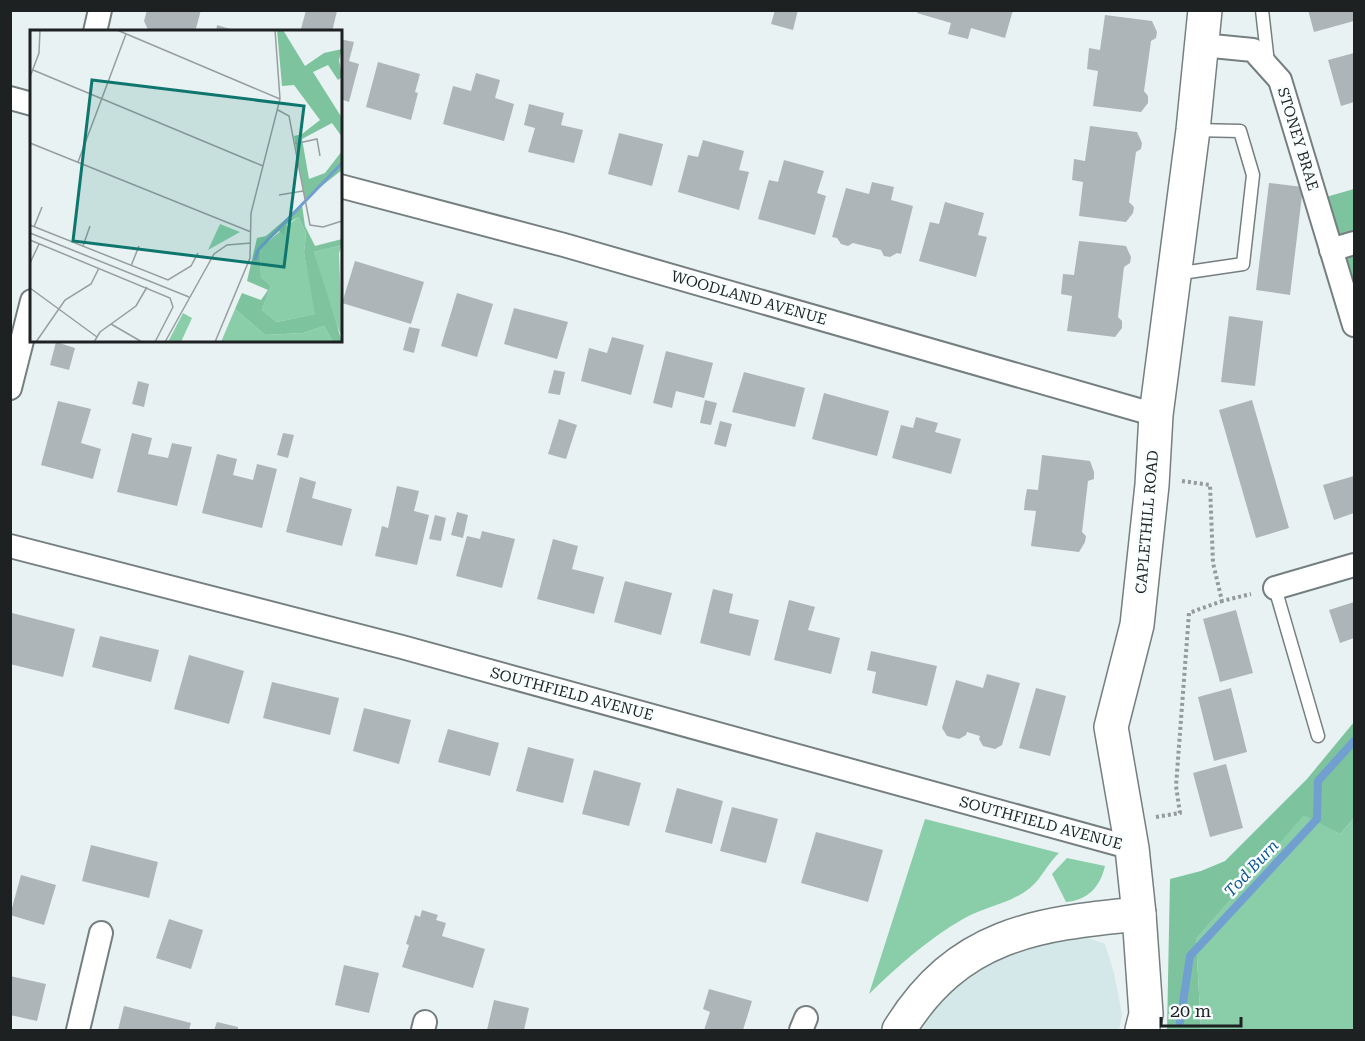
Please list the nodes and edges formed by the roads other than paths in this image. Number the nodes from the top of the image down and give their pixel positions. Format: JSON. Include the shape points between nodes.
{"nodes":[{"id":1,"x":100,"y":10,"type":"edge"},
{"id":2,"x":1205,"y":10,"type":"edge"},
{"id":3,"x":1262,"y":10,"type":"edge"},
{"id":4,"x":96,"y":30,"type":"edge"},
{"id":5,"x":1202,"y":45,"type":"junction"},
{"id":6,"x":1268,"y":64,"type":"junction"},
{"id":7,"x":10,"y":98,"type":"edge"},
{"id":8,"x":30,"y":103,"type":"edge"},
{"id":9,"x":1193,"y":130,"type":"junction"},
{"id":10,"x":342,"y":187,"type":"edge"},
{"id":11,"x":1354,"y":243,"type":"edge"},
{"id":12,"x":1331,"y":250,"type":"junction"},
{"id":13,"x":1174,"y":274,"type":"junction"},
{"id":14,"x":30,"y":309,"type":"edge"},
{"id":15,"x":1354,"y":325,"type":"edge"},
{"id":16,"x":10,"y":388,"type":"edge"},
{"id":17,"x":1156,"y":415,"type":"junction"},
{"id":18,"x":10,"y":546,"type":"edge"},
{"id":19,"x":1354,"y":565,"type":"edge"},
{"id":20,"x":1275,"y":588,"type":"joint"},
{"id":21,"x":1318,"y":736,"type":"dead end"},
{"id":22,"x":1130,"y":835,"type":"junction"},
{"id":23,"x":1139,"y":914,"type":"junction"},
{"id":24,"x":101,"y":933,"type":"dead end"},
{"id":25,"x":78,"y":1030,"type":"edge"},
{"id":26,"x":899,"y":1030,"type":"edge"},
{"id":27,"x":1142,"y":1030,"type":"edge"}],
"edges":[{"from":1,"to":4,"type":"street"},
{"from":2,"to":5,"type":"main road","name":"CAPLETHILL ROAD"},
{"from":3,"to":6,"type":"lane"},
{"from":5,"to":6,"type":"street","name":"STONEY BRAE","via":[[1253,50]]},
{"from":5,"to":9,"type":"main road","name":"CAPLETHILL ROAD"},
{"from":6,"to":12,"type":"street","name":"STONEY BRAE","via":[[1280,80]]},
{"from":7,"to":8,"type":"street"},
{"from":9,"to":13,"type":"main road","name":"CAPLETHILL ROAD"},
{"from":9,"to":13,"type":"lane","via":[[1239,131],[1253,175],[1243,264]]},
{"from":10,"to":17,"type":"street","name":"WOODLAND AVENUE","via":[[564,245]]},
{"from":11,"to":12,"type":"street"},
{"from":12,"to":15,"type":"street","name":"STONEY BRAE"},
{"from":13,"to":17,"type":"main road","name":"CAPLETHILL ROAD"},
{"from":14,"to":16,"type":"street"},
{"from":17,"to":22,"type":"main road","name":"CAPLETHILL ROAD","via":[[1137,626],[1111,727]]},
{"from":18,"to":22,"type":"street","name":"SOUTHFIELD AVENUE"},
{"from":19,"to":20,"type":"street"},
{"from":20,"to":21,"type":"lane"},
{"from":22,"to":23,"type":"main road","name":"CAPLETHILL ROAD"},
{"from":23,"to":26,"type":"main road","via":[[1076,920],[988,945],[926,992]]},
{"from":23,"to":27,"type":"main road","name":"CAPLETHILL ROAD","via":[[1146,1014]]},
{"from":24,"to":25,"type":"street"}]}
